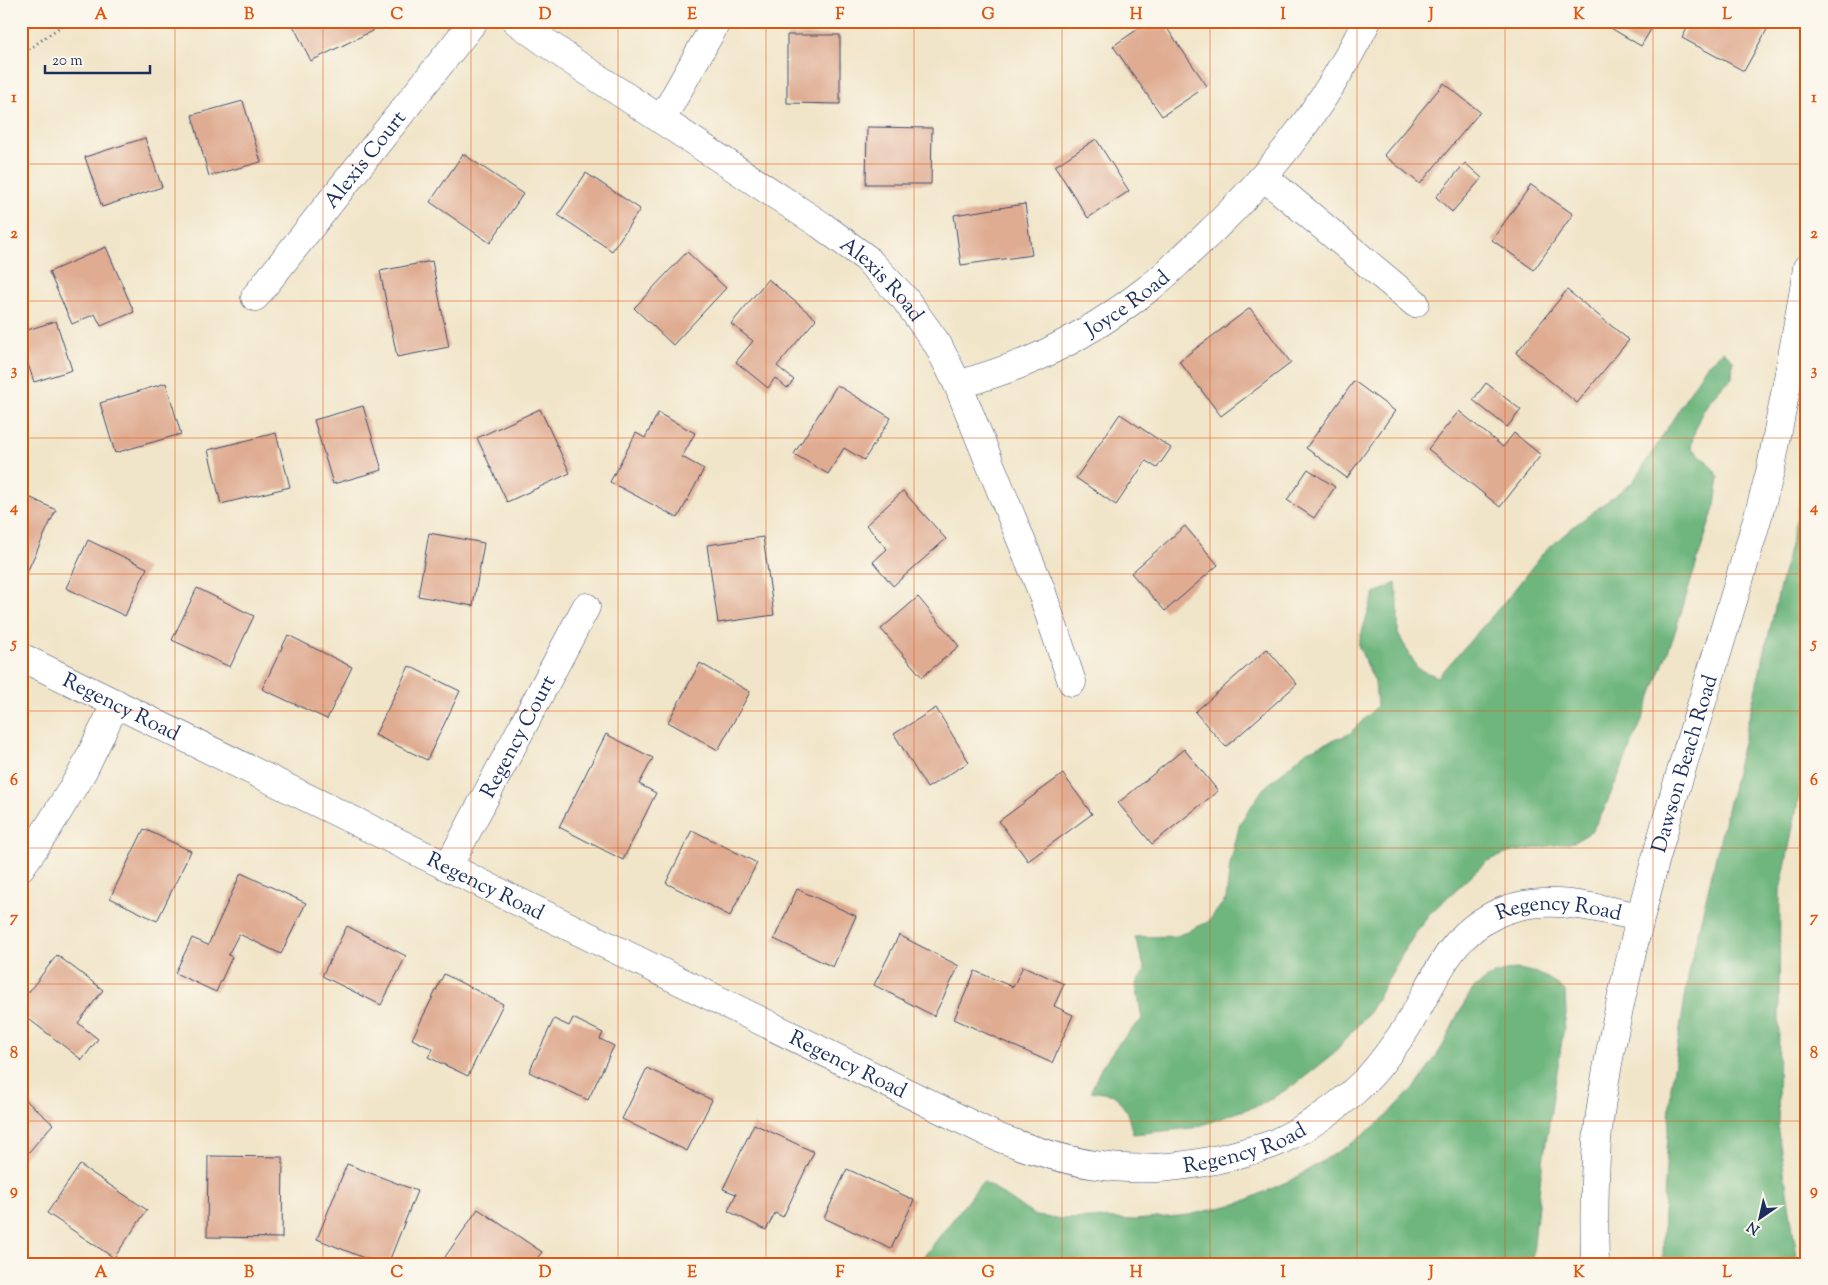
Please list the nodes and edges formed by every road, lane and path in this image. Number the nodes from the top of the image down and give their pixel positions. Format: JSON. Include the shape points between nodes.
{"nodes":[{"id":1,"x":68,"y":21,"type":"edge"},
{"id":2,"x":474,"y":21,"type":"edge"},
{"id":3,"x":516,"y":21,"type":"edge"},
{"id":4,"x":717,"y":21,"type":"edge"},
{"id":5,"x":1367,"y":21,"type":"edge"},
{"id":6,"x":21,"y":55,"type":"edge"},
{"id":7,"x":662,"y":119,"type":"junction"},
{"id":8,"x":1264,"y":177,"type":"junction"},
{"id":9,"x":1807,"y":268,"type":"edge"},
{"id":10,"x":255,"y":297,"type":"dead end"},
{"id":11,"x":1415,"y":303,"type":"dead end"},
{"id":12,"x":1803,"y":320,"type":"edge"},
{"id":13,"x":958,"y":385,"type":"junction"},
{"id":14,"x":586,"y":607,"type":"dead end"},
{"id":15,"x":21,"y":656,"type":"edge"},
{"id":16,"x":1072,"y":682,"type":"dead end"},
{"id":17,"x":116,"y":703,"type":"junction"},
{"id":18,"x":21,"y":867,"type":"edge"},
{"id":19,"x":448,"y":867,"type":"junction"},
{"id":20,"x":1639,"y":916,"type":"junction"},
{"id":21,"x":1595,"y":1264,"type":"edge"}],
"edges":[{"from":1,"to":6,"type":"path"},
{"from":2,"to":10,"type":"street","name":"Alexis Court"},
{"from":3,"to":7,"type":"street","name":"Alexis Road"},
{"from":4,"to":7,"type":"street"},
{"from":5,"to":8,"type":"street","name":"Joyce Road","via":[[1316,110]]},
{"from":7,"to":13,"type":"street","name":"Alexis Road","via":[[821,224],[866,258],[905,299],[938,345]]},
{"from":8,"to":11,"type":"street"},
{"from":8,"to":13,"type":"street","name":"Joyce Road","via":[[1225,220],[1150,288],[1098,324],[1042,355]]},
{"from":9,"to":12,"type":"street","name":"Dawson Beach Road"},
{"from":12,"to":20,"type":"street","name":"Dawson Beach Road","via":[[1768,478]]},
{"from":13,"to":16,"type":"street","name":"Alexis Road","via":[[1040,587]]},
{"from":14,"to":19,"type":"street","name":"Regency Court"},
{"from":15,"to":17,"type":"street","name":"Regency Road"},
{"from":17,"to":18,"type":"street","via":[[83,771]]},
{"from":17,"to":19,"type":"street","name":"Regency Road"},
{"from":19,"to":20,"type":"street","name":"Regency Road","via":[[997,1137],[1044,1154],[1096,1165],[1138,1169],[1184,1166],[1230,1157],[1273,1144],[1308,1126],[1366,1080],[1404,1031],[1446,957],[1462,938],[1497,914],[1534,903],[1560,903]]},
{"from":20,"to":21,"type":"street","name":"Dawson Beach Road","via":[[1608,1067],[1597,1141]]}]}
